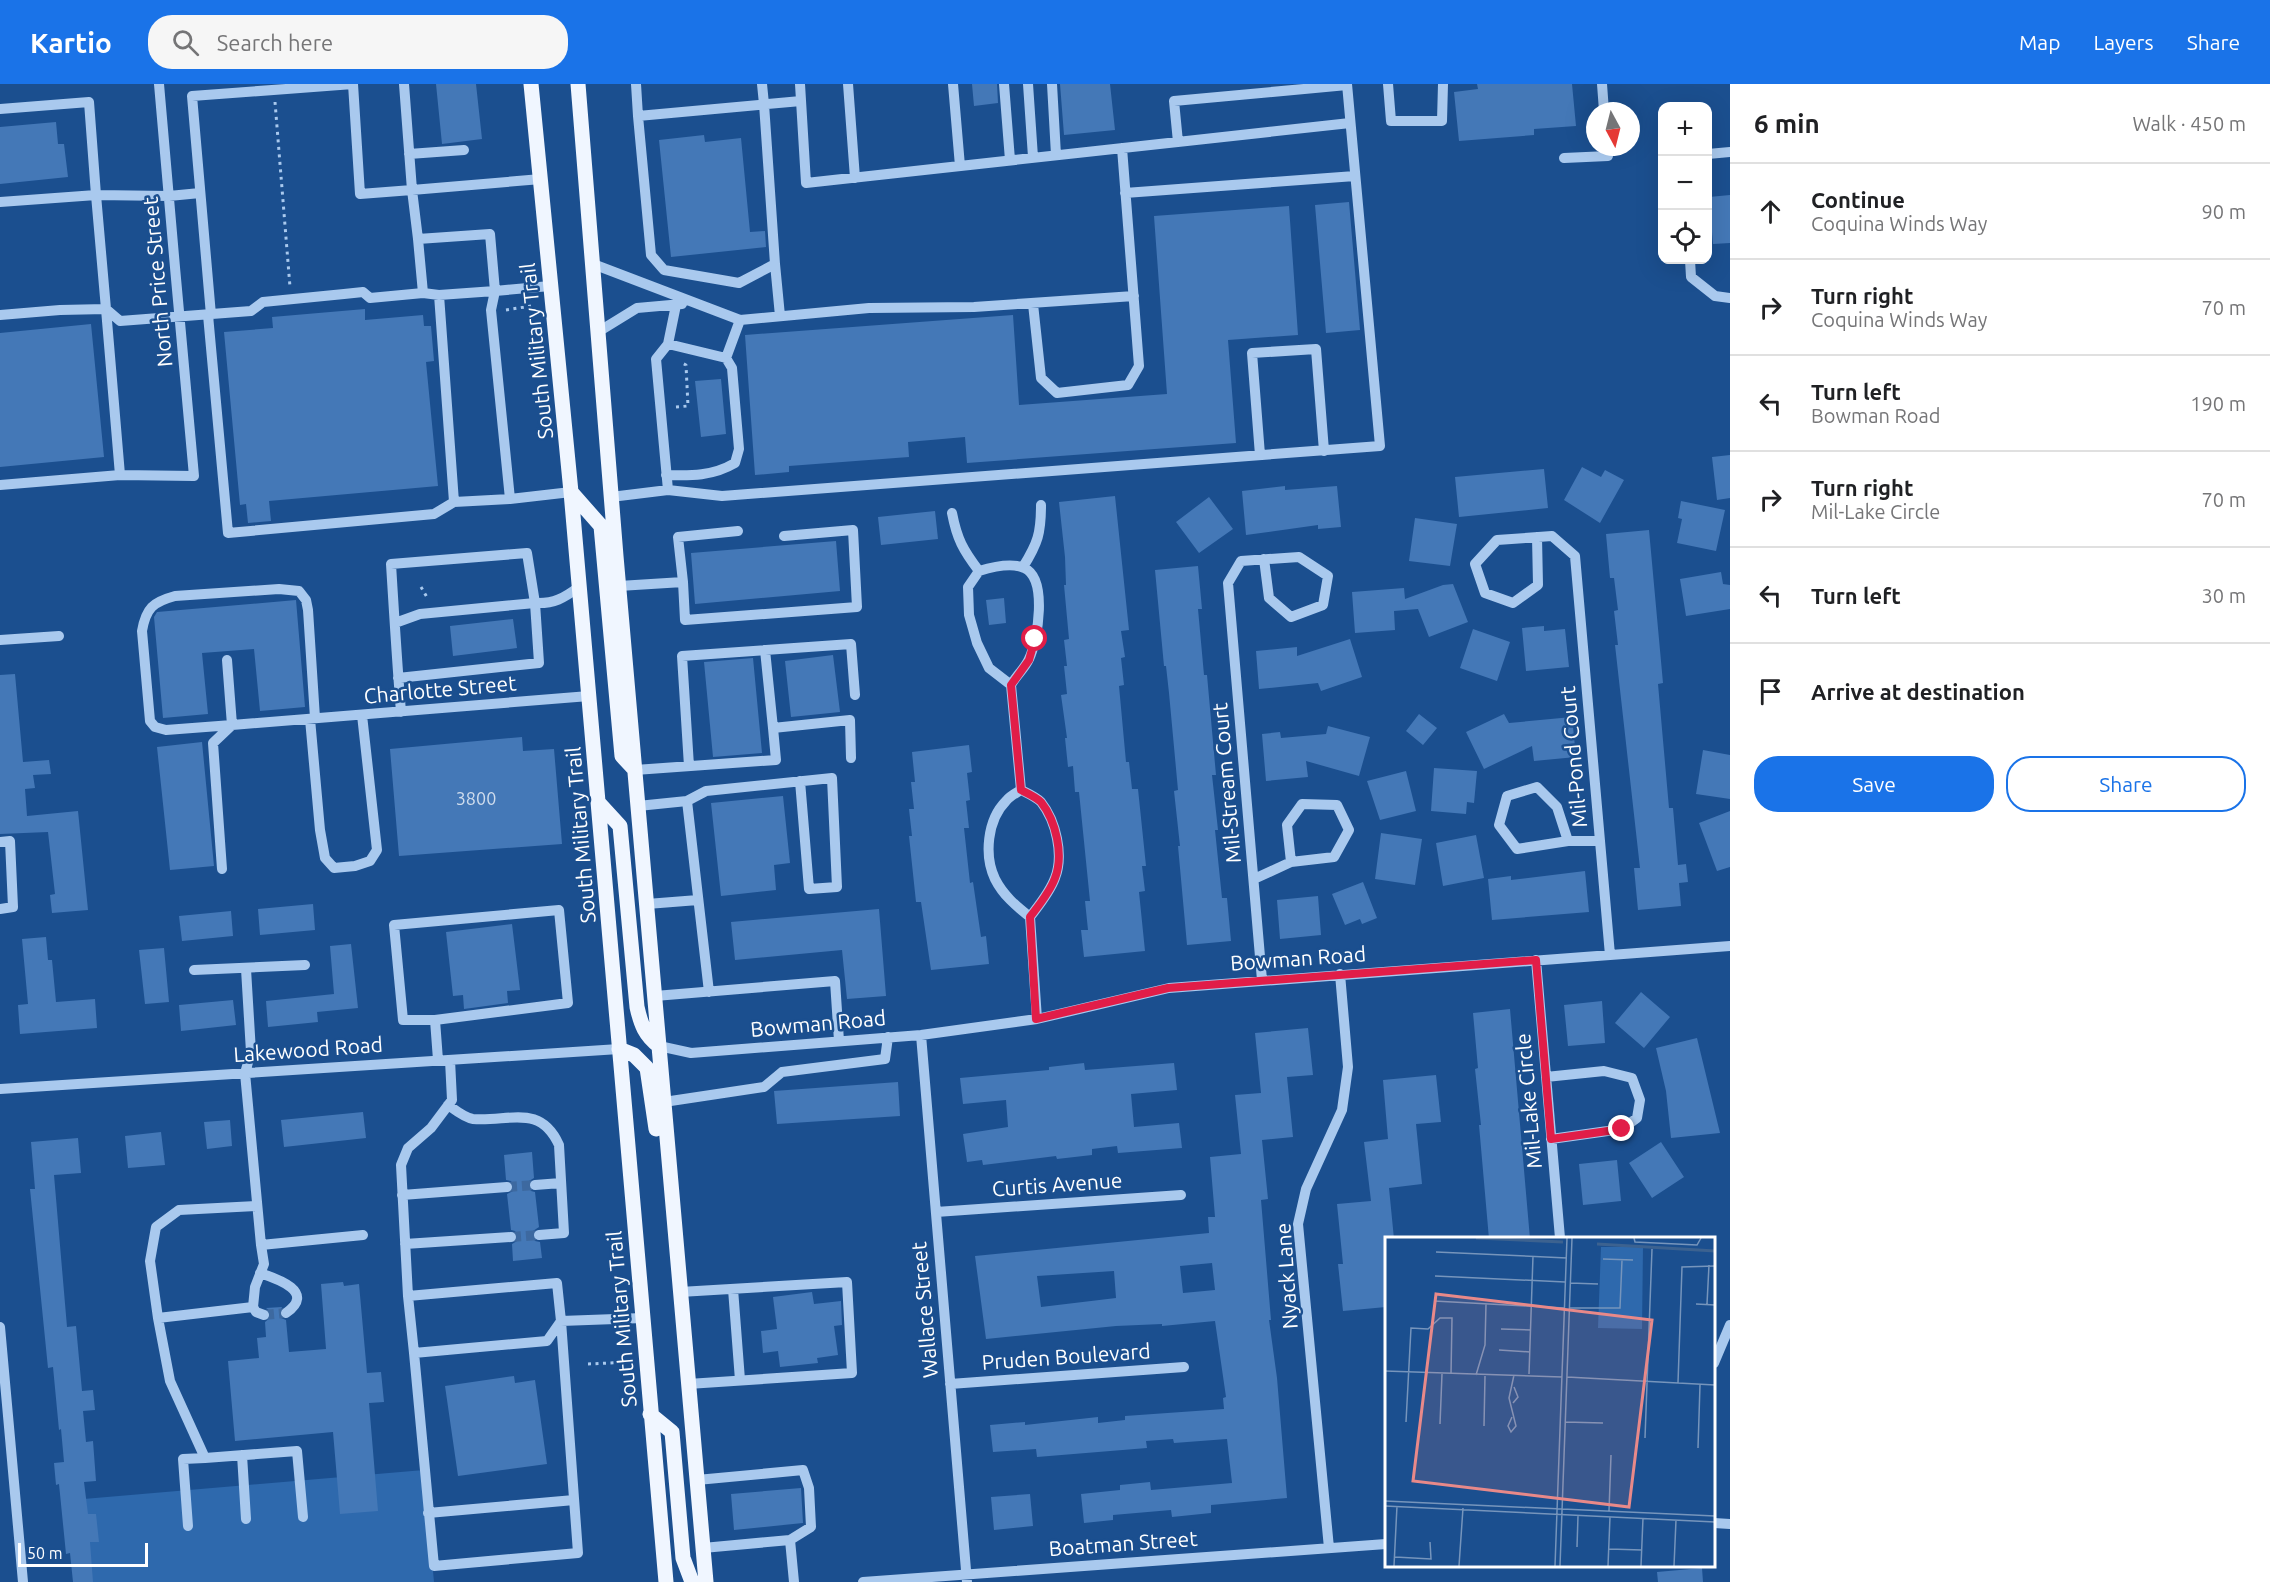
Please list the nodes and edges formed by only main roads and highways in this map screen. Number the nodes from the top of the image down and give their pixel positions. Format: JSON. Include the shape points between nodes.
{"nodes":[{"id":1,"x":531,"y":84,"type":"edge"},
{"id":2,"x":578,"y":84,"type":"edge"},
{"id":3,"x":571,"y":492,"type":"junction"},
{"id":4,"x":635,"y":770,"type":"junction"},
{"id":5,"x":598,"y":802,"type":"junction"},
{"id":6,"x":659,"y":1046,"type":"junction"},
{"id":7,"x":620,"y":1049,"type":"junction"},
{"id":8,"x":678,"y":1267,"type":"junction"},
{"id":9,"x":650,"y":1414,"type":"junction"},
{"id":10,"x":666,"y":1582,"type":"edge"},
{"id":11,"x":692,"y":1582,"type":"edge"},
{"id":12,"x":706,"y":1582,"type":"edge"}],
"edges":[{"from":1,"to":3,"type":"main road","name":"South Military Trail"},
{"from":2,"to":4,"type":"main road"},
{"from":3,"to":4,"type":"main road","via":[[601,526],[622,756]]},
{"from":3,"to":5,"type":"main road","name":"South Military Trail"},
{"from":4,"to":6,"type":"main road"},
{"from":5,"to":6,"type":"main road","via":[[620,826],[637,1007],[641,1027]]},
{"from":5,"to":7,"type":"main road","name":"South Military Trail"},
{"from":6,"to":8,"type":"main road"},
{"from":7,"to":8,"type":"main road","via":[[634,1055],[650,1074],[668,1242]]},
{"from":7,"to":9,"type":"main road","name":"South Military Trail"},
{"from":8,"to":12,"type":"main road"},
{"from":9,"to":10,"type":"main road","name":"South Military Trail"},
{"from":9,"to":11,"type":"main road","via":[[672,1432],[683,1558]]}]}
